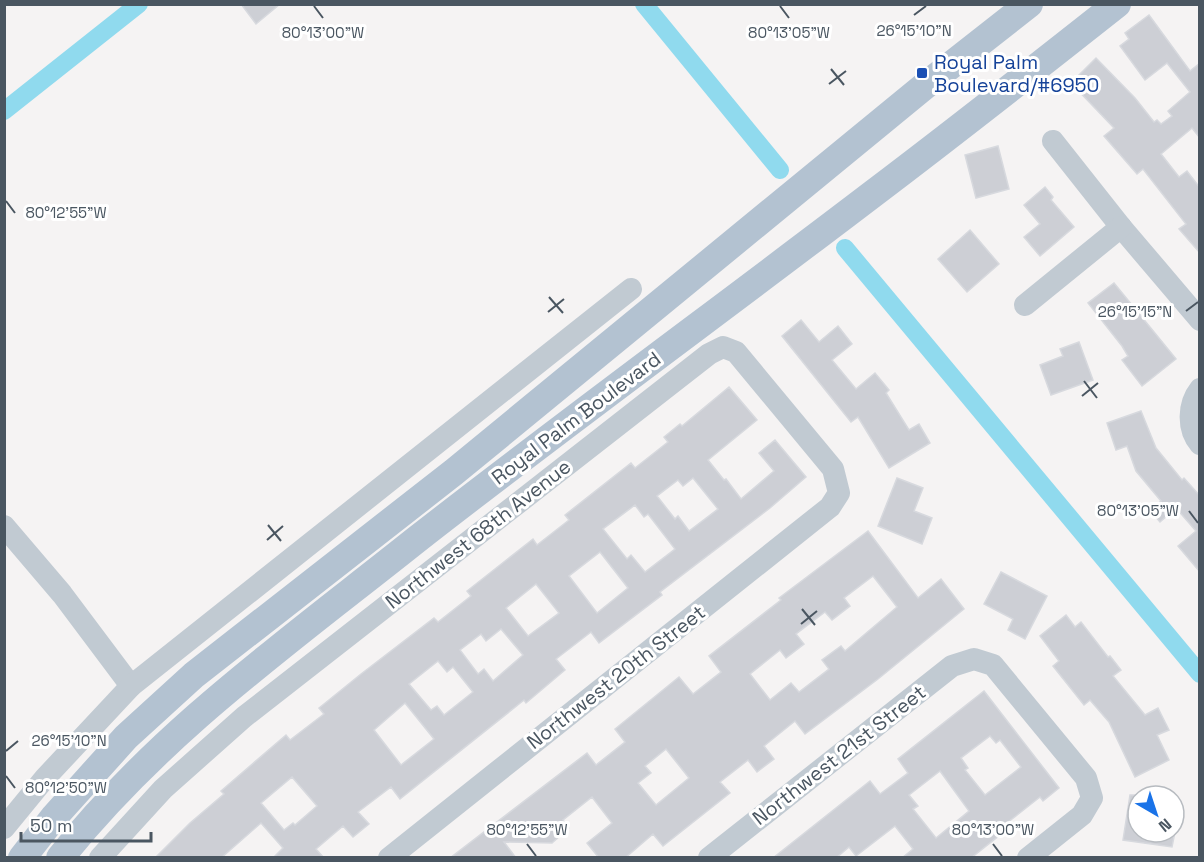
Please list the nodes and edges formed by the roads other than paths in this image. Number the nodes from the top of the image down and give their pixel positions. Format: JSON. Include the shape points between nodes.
{"nodes":[{"id":1,"x":1029,"y":4,"type":"edge"},
{"id":2,"x":1117,"y":4,"type":"edge"},
{"id":3,"x":1053,"y":141,"type":"dead end"},
{"id":4,"x":1121,"y":227,"type":"junction"},
{"id":5,"x":631,"y":289,"type":"dead end"},
{"id":6,"x":1025,"y":305,"type":"dead end"},
{"id":7,"x":1200,"y":320,"type":"edge"},
{"id":8,"x":1200,"y":389,"type":"edge"},
{"id":9,"x":1200,"y":444,"type":"edge"},
{"id":10,"x":839,"y":493,"type":"joint"},
{"id":11,"x":4,"y":526,"type":"edge"},
{"id":12,"x":131,"y":686,"type":"junction"},
{"id":13,"x":4,"y":828,"type":"edge"},
{"id":14,"x":22,"y":858,"type":"edge"},
{"id":15,"x":60,"y":858,"type":"edge"},
{"id":16,"x":100,"y":858,"type":"edge"},
{"id":17,"x":390,"y":858,"type":"edge"},
{"id":18,"x":709,"y":858,"type":"edge"},
{"id":19,"x":1029,"y":858,"type":"edge"}],
"edges":[{"from":1,"to":14,"type":"main road","name":"Royal Palm Boulevard","via":[[454,472],[194,675],[126,737]]},
{"from":2,"to":15,"type":"main road","name":"Royal Palm Boulevard","via":[[902,172],[474,495],[216,698],[148,761]]},
{"from":3,"to":4,"type":"street"},
{"from":4,"to":6,"type":"street"},
{"from":4,"to":7,"type":"street"},
{"from":5,"to":12,"type":"street"},
{"from":8,"to":9,"type":"street","via":[[1190,415],[1194,438]]},
{"from":10,"to":16,"type":"street","name":"Northwest 68th Avenue","via":[[833,469],[736,352],[723,347],[709,354],[243,717],[163,789]]},
{"from":10,"to":17,"type":"street","name":"Northwest 20th Street","via":[[831,507]]},
{"from":11,"to":12,"type":"street","via":[[62,594]]},
{"from":12,"to":13,"type":"street"},
{"from":18,"to":19,"type":"street","name":"Northwest 21st Street","via":[[952,666],[974,659],[993,665],[1086,778],[1092,798],[1082,815]]}]}
